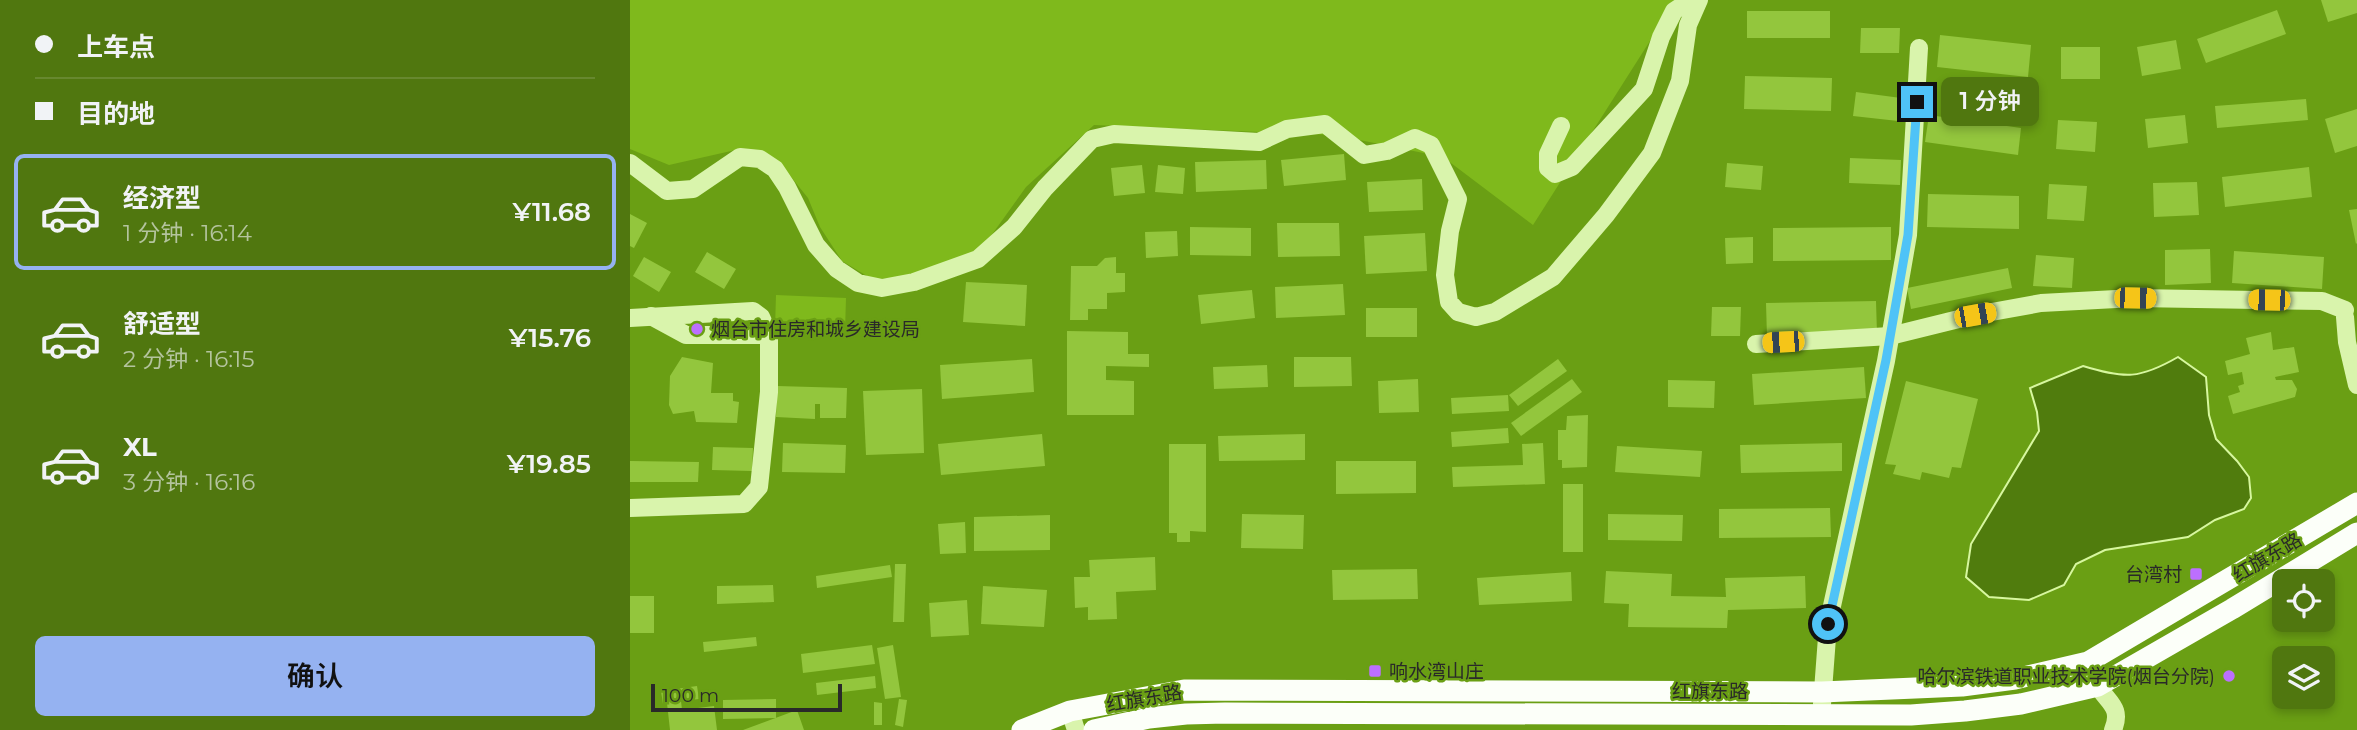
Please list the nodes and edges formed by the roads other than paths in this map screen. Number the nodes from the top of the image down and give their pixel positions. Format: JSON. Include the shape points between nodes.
{"nodes":[{"id":1,"x":1691,"y":0,"type":"edge"},
{"id":2,"x":1699,"y":0,"type":"edge"},
{"id":3,"x":1919,"y":48,"type":"dead end"},
{"id":4,"x":1561,"y":126,"type":"dead end"},
{"id":5,"x":630,"y":163,"type":"edge"},
{"id":6,"x":630,"y":318,"type":"edge"},
{"id":7,"x":1890,"y":336,"type":"junction"},
{"id":8,"x":1756,"y":344,"type":"dead end"},
{"id":9,"x":2357,"y":385,"type":"edge"},
{"id":10,"x":2357,"y":503,"type":"edge"},
{"id":11,"x":630,"y":508,"type":"edge"},
{"id":12,"x":2357,"y":533,"type":"edge"},
{"id":13,"x":2088,"y":662,"type":"junction"},
{"id":14,"x":2098,"y":686,"type":"junction"},
{"id":15,"x":1718,"y":691,"type":"junction"},
{"id":16,"x":1822,"y":692,"type":"junction"},
{"id":17,"x":1821,"y":715,"type":"junction"},
{"id":18,"x":1073,"y":721,"type":"edge"},
{"id":19,"x":1709,"y":722,"type":"edge"},
{"id":20,"x":1022,"y":730,"type":"edge"},
{"id":21,"x":1094,"y":730,"type":"edge"},
{"id":22,"x":2113,"y":730,"type":"edge"}],
"edges":[{"from":1,"to":4,"type":"street","via":[[1674,11],[1644,89],[1572,167],[1555,174],[1548,168],[1548,154]]},
{"from":2,"to":5,"type":"street","via":[[1688,25],[1680,81],[1652,153],[1552,277],[1495,312],[1476,317],[1458,312],[1449,302],[1446,275],[1458,199],[1432,145],[1415,138],[1364,155],[1325,124],[1287,129],[1259,142],[1114,134],[1092,139],[1014,228],[978,259],[914,282],[882,288],[858,282],[837,269],[816,245],[775,169],[760,159],[740,157],[693,189],[667,191]]},
{"from":3,"to":7,"type":"street","via":[[1908,235]]},
{"from":6,"to":11,"type":"street","via":[[651,316],[686,335],[769,335],[769,392],[759,487],[744,504]]},
{"from":7,"to":8,"type":"street"},
{"from":7,"to":9,"type":"street","via":[[2041,303],[2135,298],[2322,301],[2345,313]]},
{"from":7,"to":16,"type":"street","via":[[1828,624]]},
{"from":10,"to":13,"type":"main road","name":"红旗东路"},
{"from":12,"to":14,"type":"main road","name":"红旗东路"},
{"from":13,"to":14,"type":"street"},
{"from":13,"to":16,"type":"main road","name":"红旗东路","via":[[1962,686]]},
{"from":14,"to":17,"type":"main road","name":"红旗东路","via":[[1965,711]]},
{"from":14,"to":22,"type":"street","via":[[2113,703],[2117,720]]},
{"from":15,"to":16,"type":"main road","name":"红旗东路"},
{"from":15,"to":18,"type":"main road","name":"红旗东路","via":[[1184,690]]},
{"from":15,"to":19,"type":"street"},
{"from":16,"to":17,"type":"street"},
{"from":17,"to":19,"type":"main road","name":"红旗东路"},
{"from":18,"to":20,"type":"main road","name":"红旗东路"},
{"from":19,"to":21,"type":"main road","name":"红旗东路","via":[[1225,713],[1149,718]]}]}
